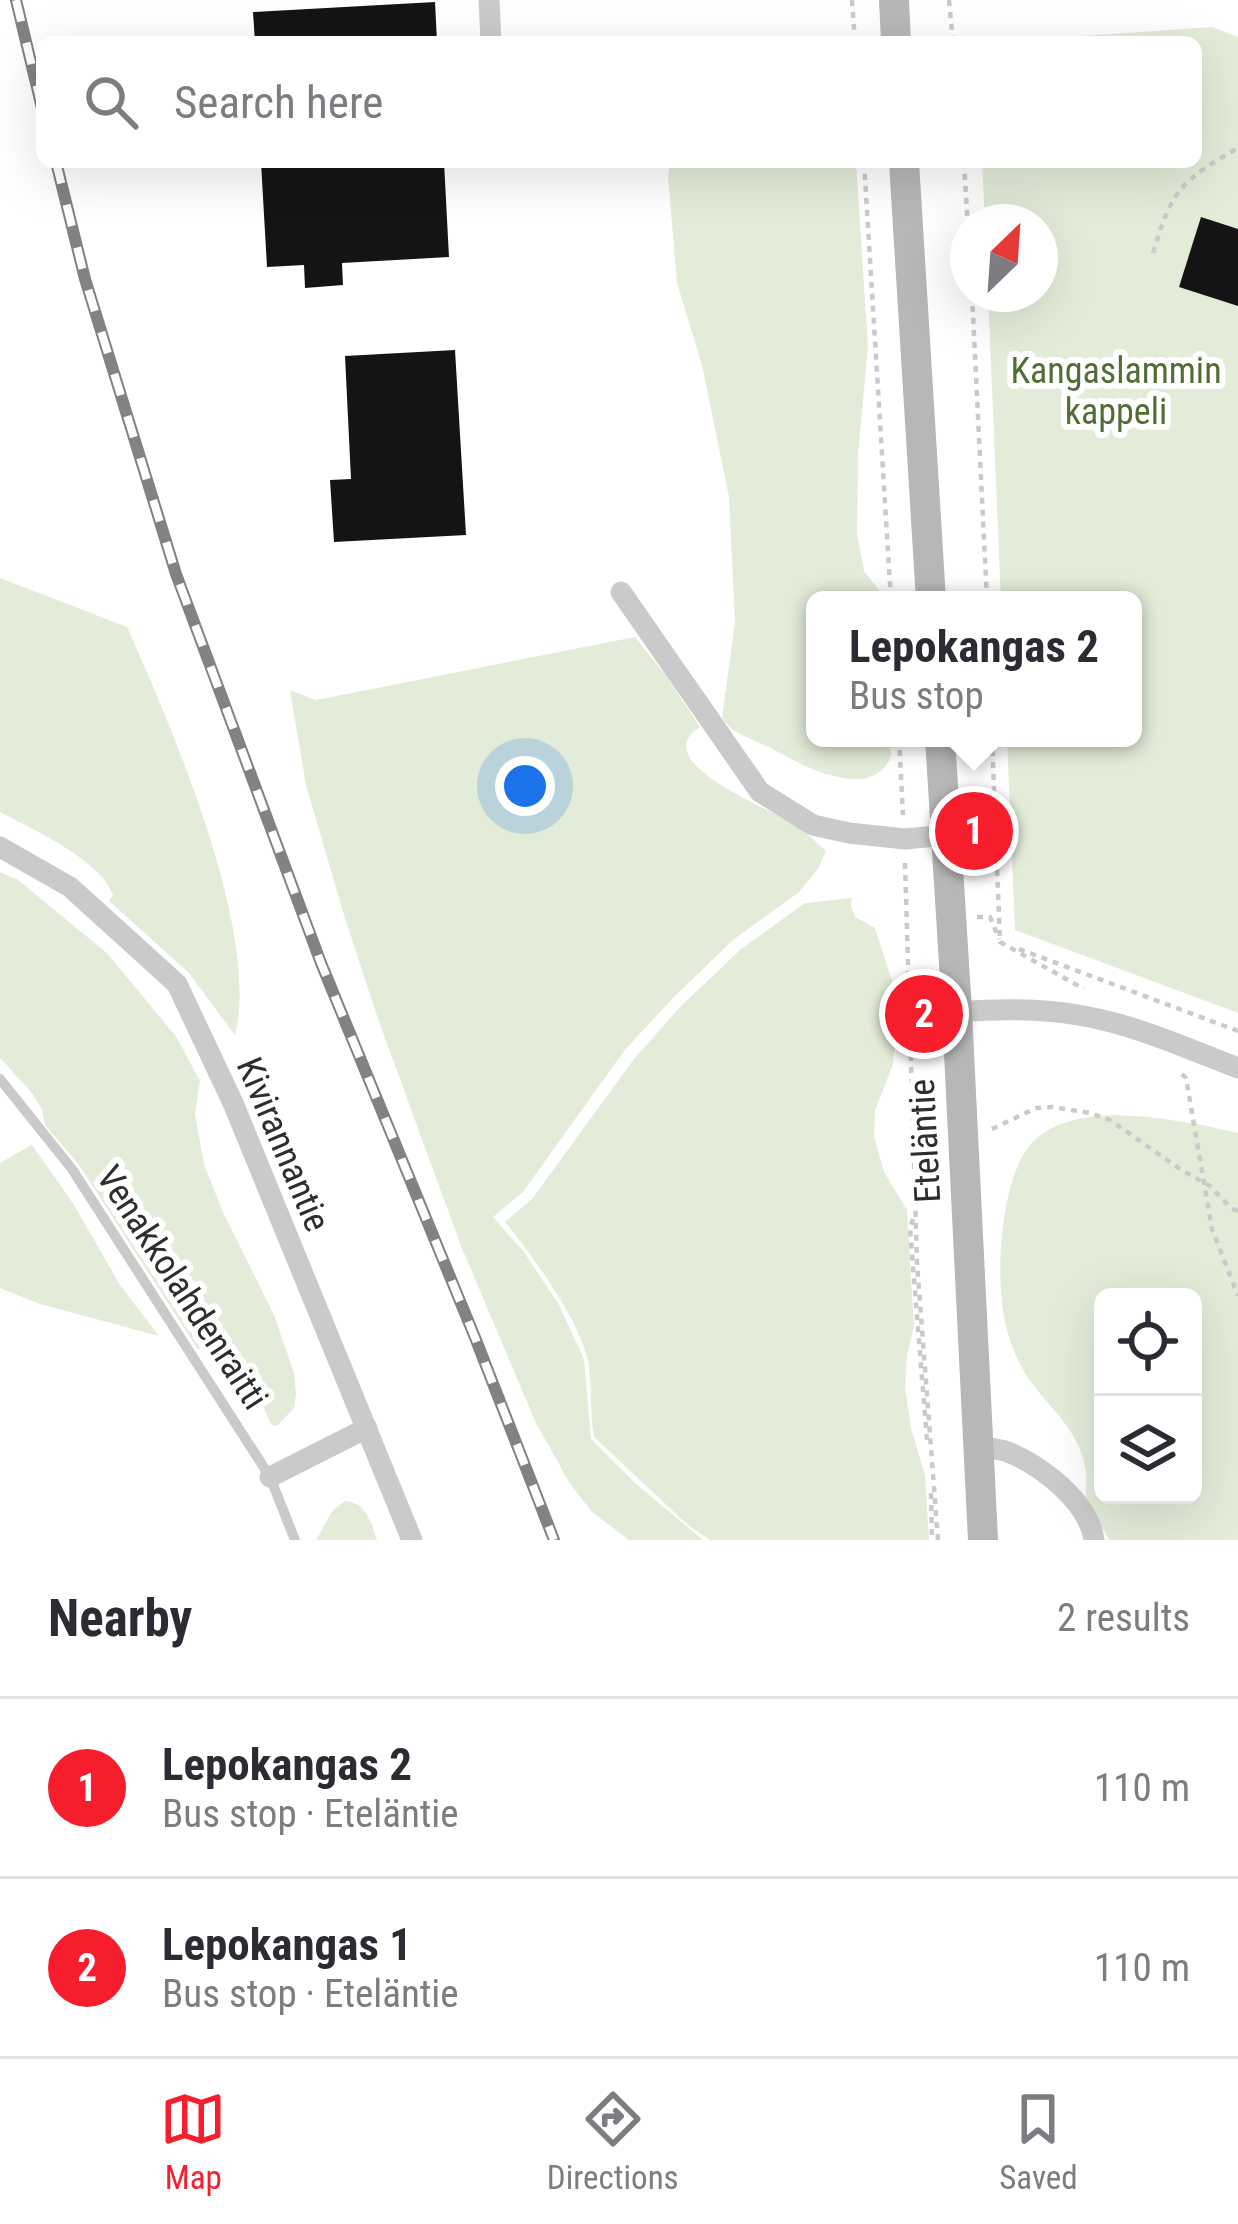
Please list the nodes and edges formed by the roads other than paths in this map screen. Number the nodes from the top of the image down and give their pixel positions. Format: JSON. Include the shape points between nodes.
{"nodes":[{"id":1,"x":489,"y":0,"type":"edge"},
{"id":2,"x":894,"y":0,"type":"edge"},
{"id":3,"x":491,"y":36,"type":"edge"},
{"id":4,"x":896,"y":36,"type":"edge"},
{"id":5,"x":904,"y":168,"type":"edge"},
{"id":6,"x":930,"y":591,"type":"edge"},
{"id":7,"x":621,"y":592,"type":"dead end"},
{"id":8,"x":941,"y":747,"type":"edge"},
{"id":9,"x":946,"y":835,"type":"junction"},
{"id":10,"x":0,"y":847,"type":"edge"},
{"id":11,"x":957,"y":1012,"type":"junction"},
{"id":12,"x":1238,"y":1068,"type":"edge"},
{"id":13,"x":0,"y":1079,"type":"edge"},
{"id":14,"x":367,"y":1428,"type":"junction"},
{"id":15,"x":979,"y":1446,"type":"junction"},
{"id":16,"x":270,"y":1477,"type":"junction"},
{"id":17,"x":295,"y":1540,"type":"edge"},
{"id":18,"x":412,"y":1540,"type":"edge"},
{"id":19,"x":982,"y":1540,"type":"edge"},
{"id":20,"x":1094,"y":1540,"type":"edge"}],
"edges":[{"from":1,"to":3,"type":"street"},
{"from":2,"to":4,"type":"street"},
{"from":5,"to":6,"type":"street"},
{"from":7,"to":9,"type":"street","via":[[760,792],[813,825],[904,839]]},
{"from":8,"to":9,"type":"street","name":"Eteläntie"},
{"from":9,"to":11,"type":"street","name":"Eteläntie"},
{"from":10,"to":14,"type":"street","name":"Kivirannantie","via":[[70,887],[177,984]]},
{"from":11,"to":12,"type":"street","via":[[1077,1014]]},
{"from":11,"to":15,"type":"street","name":"Eteläntie"},
{"from":13,"to":16,"type":"lane","name":"Venakkolahdenraitti","via":[[72,1169]]},
{"from":14,"to":16,"type":"street"},
{"from":14,"to":18,"type":"street","name":"Kivirannantie"},
{"from":15,"to":19,"type":"street","name":"Eteläntie"},
{"from":15,"to":20,"type":"street","via":[[1041,1471],[1070,1496]]},
{"from":16,"to":17,"type":"lane","name":"Venakkolahdenraitti"}]}
